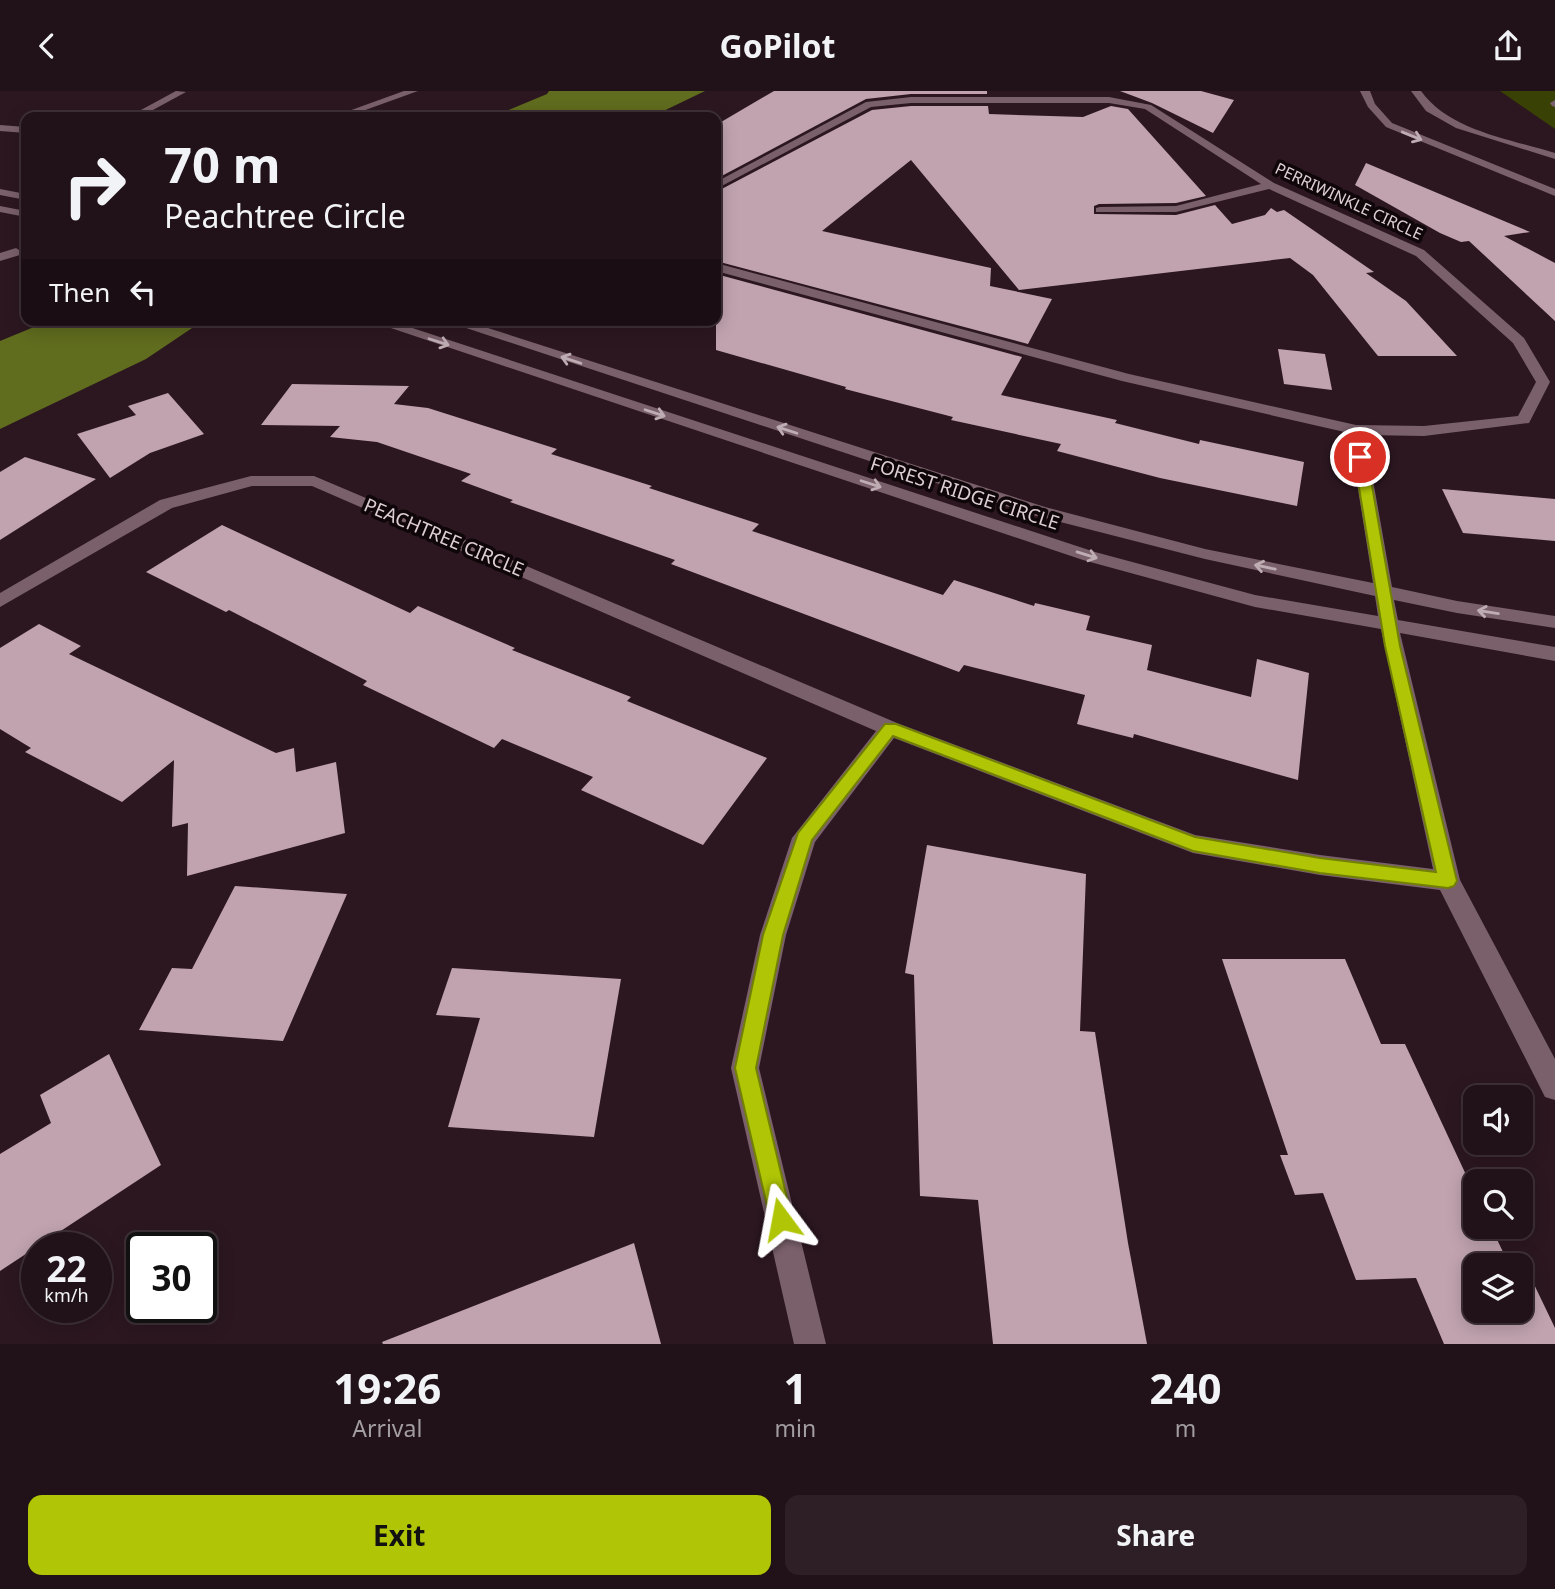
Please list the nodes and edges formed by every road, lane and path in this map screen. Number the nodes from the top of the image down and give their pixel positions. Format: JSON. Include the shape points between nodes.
{"nodes":[{"id":1,"x":413,"y":91,"type":"edge"},
{"id":2,"x":1365,"y":91,"type":"edge"},
{"id":3,"x":1416,"y":91,"type":"edge"},
{"id":4,"x":181,"y":92,"type":"edge"},
{"id":5,"x":143,"y":112,"type":"edge"},
{"id":6,"x":352,"y":112,"type":"edge"},
{"id":7,"x":0,"y":128,"type":"edge"},
{"id":8,"x":21,"y":130,"type":"edge"},
{"id":9,"x":1555,"y":156,"type":"edge"},
{"id":10,"x":721,"y":183,"type":"edge"},
{"id":11,"x":1270,"y":185,"type":"junction"},
{"id":12,"x":0,"y":192,"type":"edge"},
{"id":13,"x":1555,"y":193,"type":"edge"},
{"id":14,"x":21,"y":196,"type":"edge"},
{"id":15,"x":0,"y":209,"type":"edge"},
{"id":16,"x":1100,"y":210,"type":"dead end"},
{"id":17,"x":21,"y":212,"type":"edge"},
{"id":18,"x":16,"y":252,"type":"dead end"},
{"id":19,"x":0,"y":257,"type":"edge"},
{"id":20,"x":721,"y":268,"type":"edge"},
{"id":21,"x":392,"y":326,"type":"edge"},
{"id":22,"x":468,"y":326,"type":"edge"},
{"id":23,"x":1356,"y":430,"type":"junction"},
{"id":24,"x":1384,"y":592,"type":"junction"},
{"id":25,"x":0,"y":601,"type":"edge"},
{"id":26,"x":1555,"y":622,"type":"edge"},
{"id":27,"x":1390,"y":626,"type":"junction"},
{"id":28,"x":1555,"y":654,"type":"edge"},
{"id":29,"x":890,"y":728,"type":"junction"},
{"id":30,"x":1448,"y":881,"type":"junction"},
{"id":31,"x":1555,"y":1087,"type":"edge"},
{"id":32,"x":810,"y":1344,"type":"edge"}],
"edges":[{"from":1,"to":6,"type":"street"},
{"from":2,"to":13,"type":"street","one_way":true,"via":[[1389,125]]},
{"from":3,"to":9,"type":"street","via":[[1429,109],[1459,126]]},
{"from":4,"to":5,"type":"street"},
{"from":7,"to":8,"type":"street"},
{"from":10,"to":11,"type":"street","name":"PERRIWINKLE CIRCLE","via":[[869,104],[1108,100],[1149,107]]},
{"from":11,"to":16,"type":"street","via":[[1176,209]]},
{"from":11,"to":23,"type":"street","name":"PERRIWINKLE CIRCLE","via":[[1420,253],[1519,341],[1543,382],[1524,420],[1424,431]]},
{"from":12,"to":14,"type":"street"},
{"from":15,"to":17,"type":"street"},
{"from":18,"to":19,"type":"street"},
{"from":20,"to":23,"type":"street","name":"PERRIWINKLE CIRCLE","via":[[1127,378]]},
{"from":21,"to":27,"type":"street","name":"FOREST RIDGE CIRCLE","one_way":true,"via":[[1089,556],[1255,601]]},
{"from":24,"to":22,"type":"street","name":"FOREST RIDGE CIRCLE","one_way":true,"via":[[1205,554],[1039,511]]},
{"from":23,"to":24,"type":"street"},
{"from":26,"to":24,"type":"street","name":"FOREST RIDGE CIRCLE","one_way":true},
{"from":24,"to":27,"type":"street"},
{"from":25,"to":29,"type":"street","name":"PEACHTREE CIRCLE","via":[[166,504],[251,481],[314,481]]},
{"from":27,"to":28,"type":"street","name":"FOREST RIDGE CIRCLE"},
{"from":27,"to":30,"type":"street"},
{"from":29,"to":30,"type":"street","name":"PEACHTREE CIRCLE","via":[[1193,844]]},
{"from":29,"to":32,"type":"street","via":[[804,838],[773,935],[745,1068]]},
{"from":30,"to":31,"type":"street"}]}
